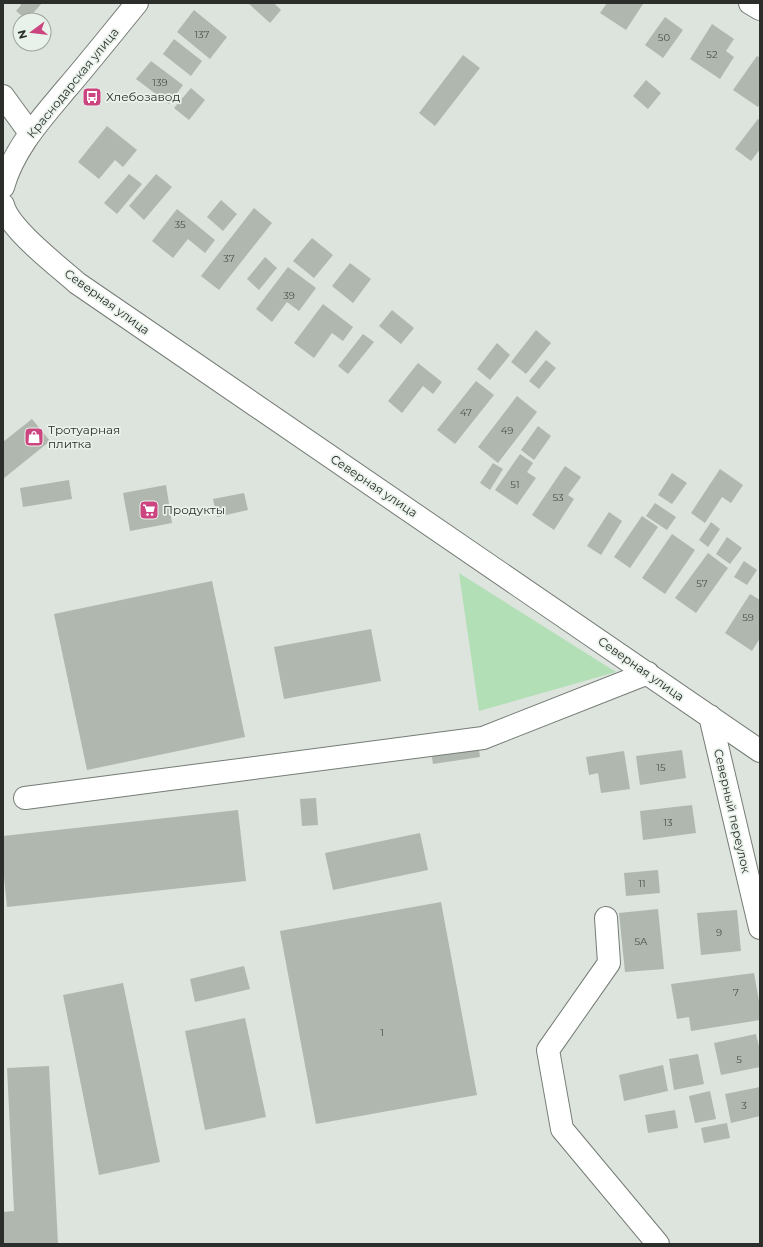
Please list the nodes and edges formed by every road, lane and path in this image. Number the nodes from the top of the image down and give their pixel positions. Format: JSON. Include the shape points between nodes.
{"nodes":[{"id":1,"x":137,"y":3,"type":"edge"},
{"id":2,"x":750,"y":3,"type":"edge"},
{"id":3,"x":760,"y":9,"type":"edge"},
{"id":4,"x":3,"y":96,"type":"edge"},
{"id":5,"x":30,"y":133,"type":"junction"},
{"id":6,"x":3,"y":187,"type":"edge"},
{"id":7,"x":3,"y":205,"type":"edge"},
{"id":8,"x":648,"y":674,"type":"junction"},
{"id":9,"x":710,"y":716,"type":"junction"},
{"id":10,"x":760,"y":751,"type":"edge"},
{"id":11,"x":25,"y":798,"type":"dead end"},
{"id":12,"x":606,"y":918,"type":"dead end"},
{"id":13,"x":760,"y":928,"type":"edge"},
{"id":14,"x":658,"y":1244,"type":"edge"}],
"edges":[{"from":1,"to":5,"type":"street","name":"Краснодарская улица"},
{"from":2,"to":3,"type":"street"},
{"from":4,"to":5,"type":"street"},
{"from":5,"to":6,"type":"street","name":"Краснодарская улица","via":[[12,164]]},
{"from":7,"to":8,"type":"street","name":"Северная улица","via":[[5,213],[23,235],[77,283]]},
{"from":8,"to":9,"type":"street","name":"Северная улица"},
{"from":8,"to":11,"type":"street","via":[[483,738]]},
{"from":9,"to":10,"type":"street","name":"Северная улица"},
{"from":9,"to":13,"type":"street","name":"Северный переулок"},
{"from":12,"to":14,"type":"street","via":[[609,963],[548,1050],[562,1129]]}]}
